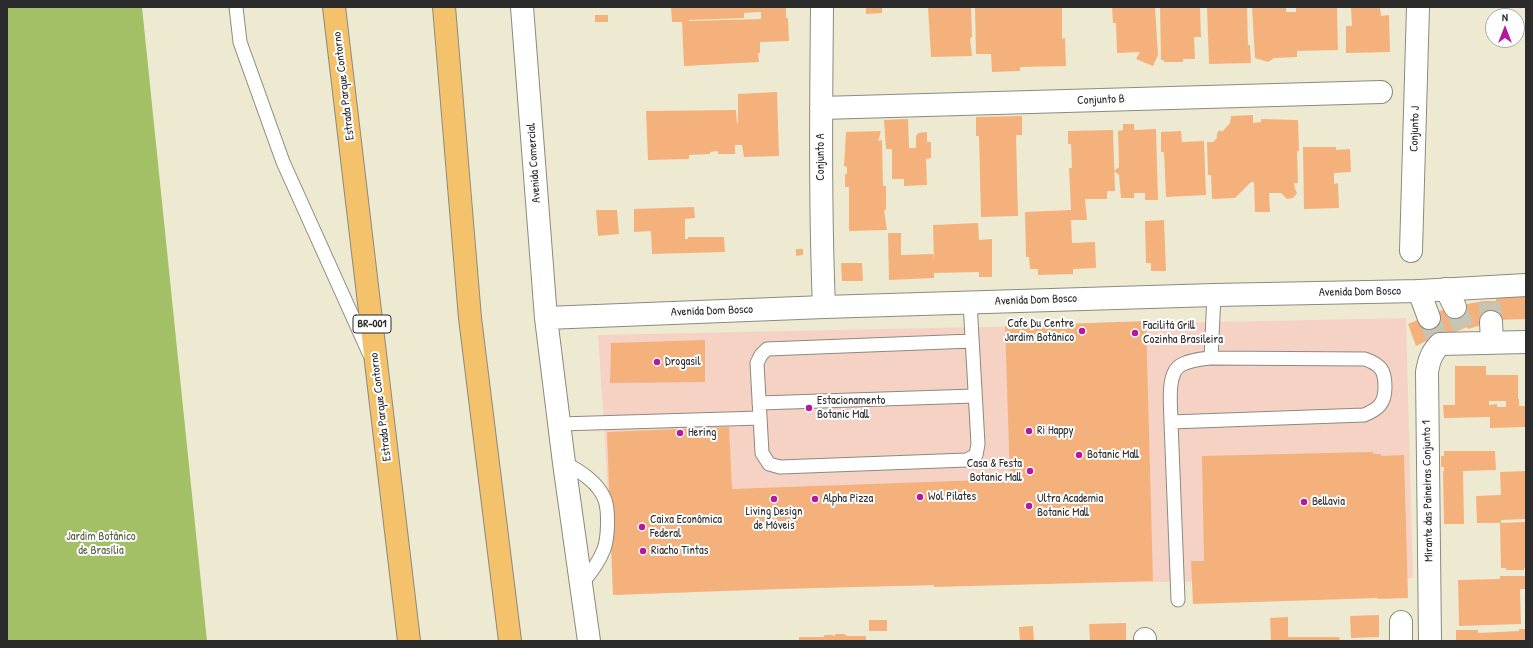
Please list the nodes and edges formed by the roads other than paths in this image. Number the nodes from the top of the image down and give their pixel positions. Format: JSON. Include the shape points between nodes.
{"nodes":[{"id":1,"x":236,"y":7,"type":"edge"},
{"id":2,"x":334,"y":7,"type":"edge"},
{"id":3,"x":444,"y":7,"type":"edge"},
{"id":4,"x":522,"y":7,"type":"edge"},
{"id":5,"x":822,"y":7,"type":"edge"},
{"id":6,"x":1418,"y":7,"type":"edge"},
{"id":7,"x":1381,"y":92,"type":"dead end"},
{"id":8,"x":821,"y":108,"type":"junction"},
{"id":9,"x":1411,"y":251,"type":"dead end"},
{"id":10,"x":1526,"y":285,"type":"edge"},
{"id":11,"x":1419,"y":291,"type":"junction"},
{"id":12,"x":1214,"y":295,"type":"junction"},
{"id":13,"x":970,"y":302,"type":"junction"},
{"id":14,"x":824,"y":307,"type":"junction"},
{"id":15,"x":1491,"y":313,"type":"junction"},
{"id":16,"x":546,"y":318,"type":"junction"},
{"id":17,"x":1429,"y":318,"type":"tunnel mouth"},
{"id":18,"x":972,"y":341,"type":"junction"},
{"id":19,"x":1526,"y":342,"type":"edge"},
{"id":20,"x":1211,"y":358,"type":"junction"},
{"id":21,"x":377,"y":370,"type":"junction"},
{"id":22,"x":975,"y":396,"type":"junction"},
{"id":23,"x":759,"y":403,"type":"junction"},
{"id":24,"x":760,"y":418,"type":"junction"},
{"id":25,"x":1171,"y":422,"type":"junction"},
{"id":26,"x":560,"y":424,"type":"junction"},
{"id":27,"x":564,"y":463,"type":"junction"},
{"id":28,"x":582,"y":583,"type":"junction"},
{"id":29,"x":1178,"y":600,"type":"dead end"},
{"id":30,"x":409,"y":641,"type":"edge"},
{"id":31,"x":510,"y":641,"type":"edge"},
{"id":32,"x":589,"y":641,"type":"edge"},
{"id":33,"x":1430,"y":641,"type":"edge"}],
"edges":[{"from":1,"to":21,"type":"lane","via":[[240,42],[283,162]]},
{"from":2,"to":21,"type":"highway","name":"Estrada Parque Contorno","number":"BR-001"},
{"from":3,"to":31,"type":"highway","via":[[470,318]]},
{"from":4,"to":16,"type":"street","name":"Avenida Comercial"},
{"from":5,"to":8,"type":"street","name":"Conjunto A"},
{"from":6,"to":9,"type":"street","name":"Conjunto J"},
{"from":7,"to":8,"type":"street","name":"Conjunto B"},
{"from":8,"to":14,"type":"street","name":"Conjunto A"},
{"from":10,"to":15,"type":"street","name":"Avenida Dom Bosco"},
{"from":11,"to":12,"type":"street","name":"Avenida Dom Bosco"},
{"from":11,"to":15,"type":"street","name":"Avenida Dom Bosco","via":[[1451,298]]},
{"from":11,"to":17,"type":"street"},
{"from":12,"to":13,"type":"street","name":"Avenida Dom Bosco"},
{"from":12,"to":20,"type":"lane"},
{"from":13,"to":14,"type":"street","name":"Avenida Dom Bosco"},
{"from":13,"to":18,"type":"lane"},
{"from":14,"to":16,"type":"street","name":"Avenida Dom Bosco"},
{"from":15,"to":19,"type":"street"},
{"from":15,"to":33,"type":"street","name":"Mirante das Paineiras Conjunto 1","via":[[1468,336],[1439,342],[1428,362]]},
{"from":16,"to":26,"type":"street","name":"Avenida Comercial"},
{"from":18,"to":22,"type":"lane"},
{"from":18,"to":23,"type":"lane","via":[[768,349],[757,363]]},
{"from":20,"to":25,"type":"lane","via":[[1190,361],[1179,366],[1173,375],[1170,386]]},
{"from":20,"to":25,"type":"lane","via":[[1365,359],[1374,362],[1385,375],[1385,396],[1380,405],[1364,415]]},
{"from":21,"to":30,"type":"highway","name":"Estrada Parque Contorno","number":"BR-001"},
{"from":22,"to":23,"type":"lane"},
{"from":22,"to":24,"type":"lane","via":[[978,444],[976,455],[967,460],[780,468],[769,464],[762,453]]},
{"from":23,"to":24,"type":"lane"},
{"from":24,"to":26,"type":"lane"},
{"from":25,"to":29,"type":"lane"},
{"from":26,"to":27,"type":"street","name":"Avenida Comercial"},
{"from":27,"to":28,"type":"street","name":"Avenida Comercial"},
{"from":27,"to":28,"type":"lane","via":[[578,469],[594,483],[605,499],[607,520],[604,549],[591,573]]},
{"from":28,"to":32,"type":"street","name":"Avenida Comercial"}]}
